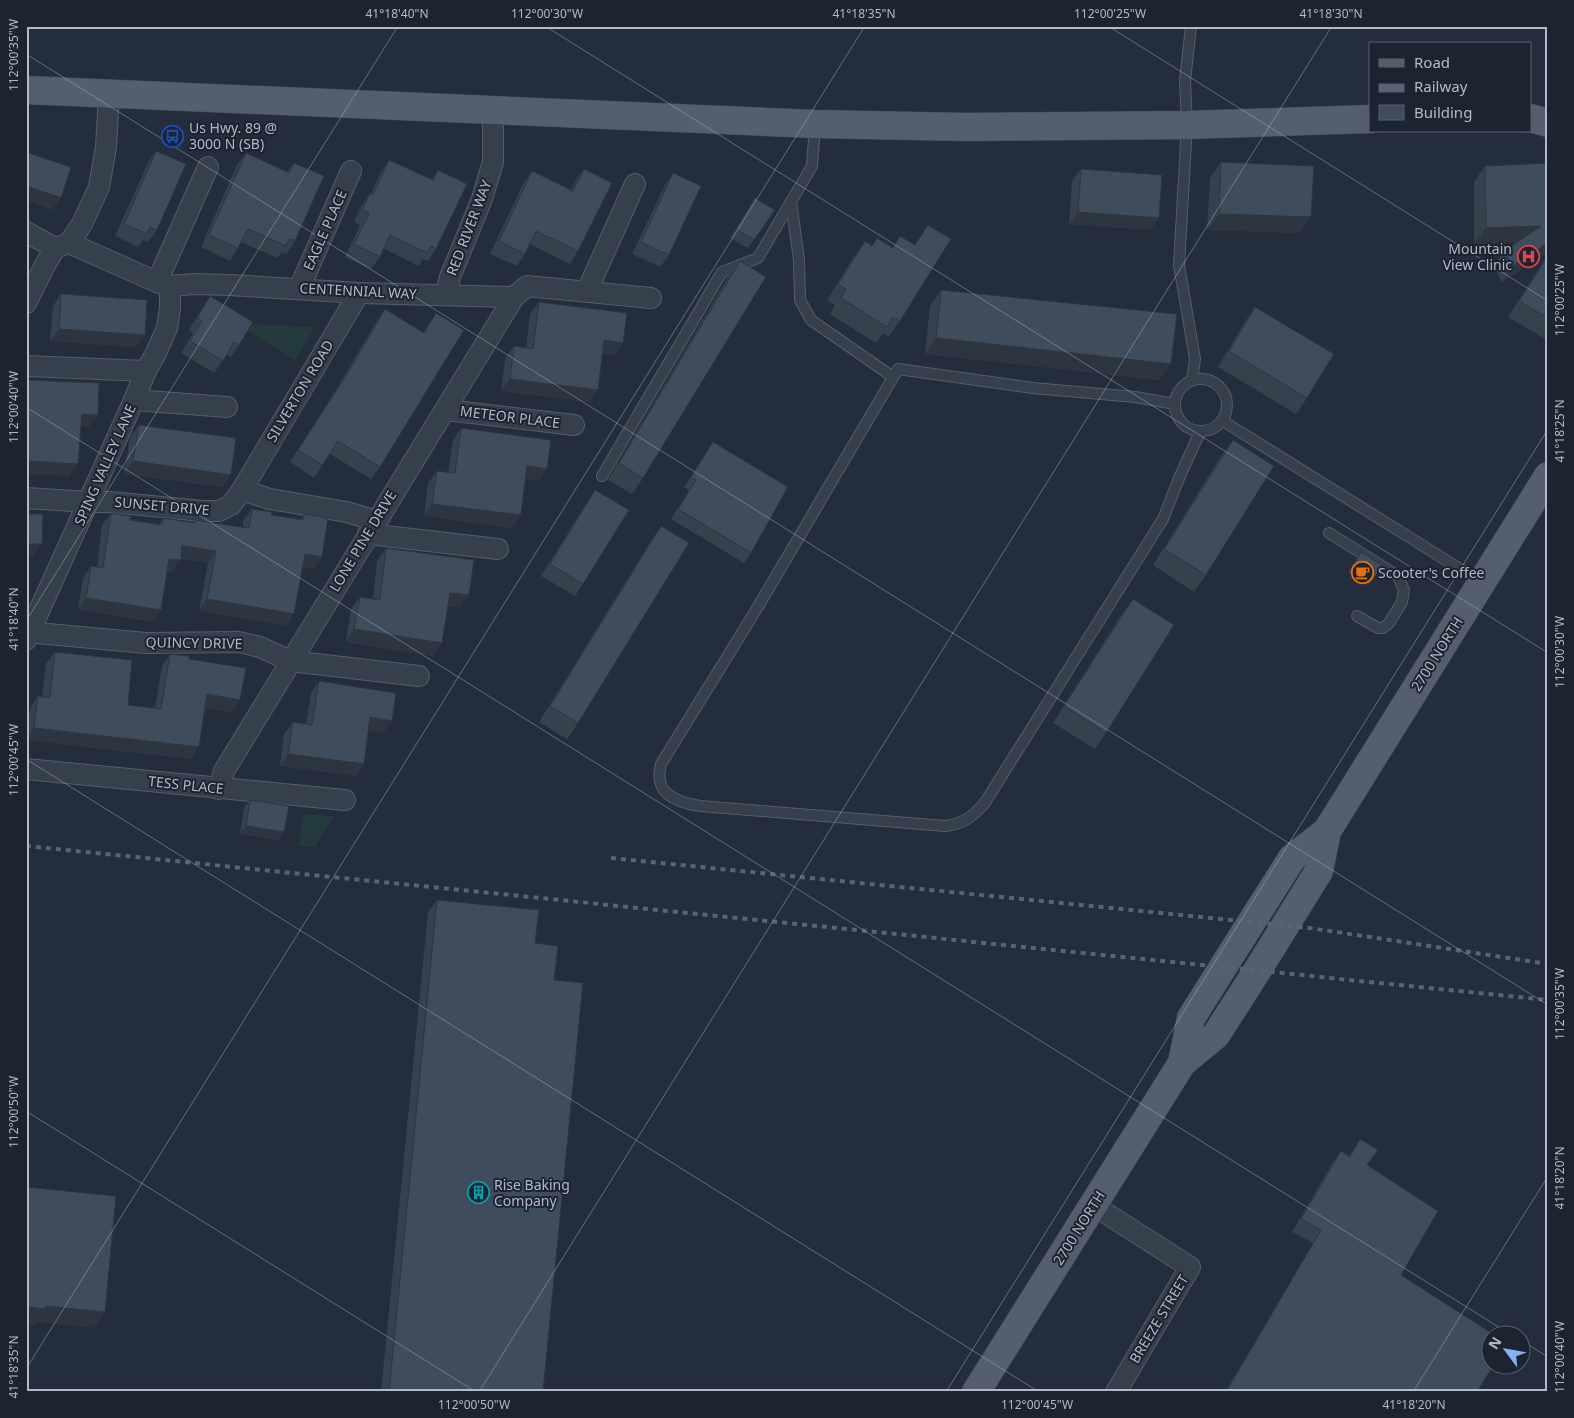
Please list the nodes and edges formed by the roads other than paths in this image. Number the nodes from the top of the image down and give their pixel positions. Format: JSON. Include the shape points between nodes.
{"nodes":[{"id":1,"x":1191,"y":26,"type":"edge"},
{"id":2,"x":26,"y":90,"type":"edge"},
{"id":3,"x":109,"y":93,"type":"junction"},
{"id":4,"x":493,"y":110,"type":"junction"},
{"id":5,"x":1548,"y":112,"type":"edge"},
{"id":6,"x":1532,"y":113,"type":"edge"},
{"id":7,"x":1369,"y":119,"type":"edge"},
{"id":8,"x":1532,"y":119,"type":"edge"},
{"id":9,"x":1548,"y":123,"type":"edge"},
{"id":10,"x":815,"y":124,"type":"junction"},
{"id":11,"x":1187,"y":125,"type":"junction"},
{"id":12,"x":208,"y":168,"type":"dead end"},
{"id":13,"x":351,"y":171,"type":"dead end"},
{"id":14,"x":635,"y":184,"type":"dead end"},
{"id":15,"x":791,"y":201,"type":"junction"},
{"id":16,"x":26,"y":232,"type":"edge"},
{"id":17,"x":62,"y":245,"type":"junction"},
{"id":18,"x":164,"y":284,"type":"junction"},
{"id":19,"x":299,"y":289,"type":"junction"},
{"id":20,"x":586,"y":291,"type":"junction"},
{"id":21,"x":358,"y":293,"type":"junction"},
{"id":22,"x":446,"y":295,"type":"junction"},
{"id":23,"x":514,"y":297,"type":"junction"},
{"id":24,"x":652,"y":298,"type":"dead end"},
{"id":25,"x":26,"y":303,"type":"edge"},
{"id":26,"x":27,"y":366,"type":"edge"},
{"id":27,"x":146,"y":371,"type":"junction"},
{"id":28,"x":893,"y":377,"type":"junction"},
{"id":29,"x":1192,"y":380,"type":"junction"},
{"id":30,"x":134,"y":400,"type":"junction"},
{"id":31,"x":1175,"y":404,"type":"junction"},
{"id":32,"x":227,"y":407,"type":"dead end"},
{"id":33,"x":446,"y":410,"type":"junction"},
{"id":34,"x":1223,"y":421,"type":"junction"},
{"id":35,"x":574,"y":425,"type":"dead end"},
{"id":36,"x":1200,"y":432,"type":"junction"},
{"id":37,"x":602,"y":476,"type":"dead end"},
{"id":38,"x":1548,"y":476,"type":"edge"},
{"id":39,"x":242,"y":490,"type":"junction"},
{"id":40,"x":26,"y":498,"type":"edge"},
{"id":41,"x":88,"y":502,"type":"junction"},
{"id":42,"x":372,"y":527,"type":"junction"},
{"id":43,"x":1329,"y":533,"type":"dead end"},
{"id":44,"x":498,"y":549,"type":"dead end"},
{"id":45,"x":1482,"y":583,"type":"junction"},
{"id":46,"x":1358,"y":616,"type":"dead end"},
{"id":47,"x":27,"y":635,"type":"edge"},
{"id":48,"x":290,"y":661,"type":"junction"},
{"id":49,"x":419,"y":676,"type":"dead end"},
{"id":50,"x":26,"y":769,"type":"edge"},
{"id":51,"x":219,"y":789,"type":"junction"},
{"id":52,"x":345,"y":800,"type":"dead end"},
{"id":53,"x":1093,"y":1205,"type":"junction"},
{"id":54,"x":976,"y":1392,"type":"edge"},
{"id":55,"x":1116,"y":1392,"type":"edge"}],
"edges":[{"from":1,"to":11,"type":"lane","via":[[1186,81]]},
{"from":2,"to":3,"type":"main road"},
{"from":3,"to":4,"type":"main road"},
{"from":3,"to":17,"type":"street","via":[[100,187],[82,224]]},
{"from":4,"to":10,"type":"main road"},
{"from":4,"to":22,"type":"street","name":"RED RIVER WAY","via":[[493,162]]},
{"from":5,"to":6,"type":"main road"},
{"from":7,"to":11,"type":"main road"},
{"from":8,"to":9,"type":"main road"},
{"from":10,"to":11,"type":"main road","via":[[967,127]]},
{"from":10,"to":15,"type":"lane","via":[[812,166]]},
{"from":11,"to":29,"type":"lane","via":[[1179,265],[1194,359]]},
{"from":12,"to":18,"type":"street"},
{"from":13,"to":19,"type":"street","name":"EAGLE PLACE"},
{"from":14,"to":20,"type":"street"},
{"from":15,"to":28,"type":"lane","via":[[799,260],[800,300],[811,320]]},
{"from":15,"to":37,"type":"lane","via":[[758,258],[722,272]]},
{"from":16,"to":17,"type":"street","name":"CENTENNIAL WAY"},
{"from":17,"to":18,"type":"street","name":"CENTENNIAL WAY"},
{"from":17,"to":25,"type":"street","via":[[44,267]]},
{"from":18,"to":19,"type":"street","name":"CENTENNIAL WAY"},
{"from":18,"to":27,"type":"street","name":"SPING VALLEY LANE","via":[[170,308],[167,328]]},
{"from":19,"to":21,"type":"street","name":"CENTENNIAL WAY"},
{"from":20,"to":23,"type":"street","name":"CENTENNIAL WAY","via":[[527,286]]},
{"from":20,"to":24,"type":"street","name":"CENTENNIAL WAY"},
{"from":21,"to":22,"type":"street","name":"CENTENNIAL WAY"},
{"from":21,"to":39,"type":"street","name":"SILVERTON ROAD"},
{"from":22,"to":23,"type":"street","name":"CENTENNIAL WAY"},
{"from":23,"to":33,"type":"street","name":"LONE PINE DRIVE"},
{"from":26,"to":27,"type":"street"},
{"from":27,"to":30,"type":"street","name":"SPING VALLEY LANE"},
{"from":28,"to":31,"type":"lane","via":[[898,369]]},
{"from":28,"to":36,"type":"lane","via":[[661,764],[661,785],[678,801],[700,806],[945,826],[970,818],[984,804],[1163,519]]},
{"from":29,"to":31,"type":"lane","via":[[1177,394]]},
{"from":29,"to":34,"type":"lane","via":[[1201,378],[1220,386],[1228,403]]},
{"from":30,"to":32,"type":"street"},
{"from":30,"to":41,"type":"street","name":"SPING VALLEY LANE"},
{"from":31,"to":36,"type":"lane","via":[[1176,415],[1182,423],[1190,430]]},
{"from":33,"to":35,"type":"street","name":"METEOR PLACE"},
{"from":33,"to":42,"type":"street","name":"LONE PINE DRIVE"},
{"from":34,"to":36,"type":"lane","via":[[1209,431]]},
{"from":34,"to":45,"type":"lane"},
{"from":38,"to":45,"type":"main road","name":"2700 NORTH"},
{"from":39,"to":41,"type":"street","name":"SUNSET DRIVE","via":[[230,505],[219,511]]},
{"from":39,"to":42,"type":"street","via":[[270,499],[347,512]]},
{"from":40,"to":41,"type":"street","name":"SUNSET DRIVE"},
{"from":41,"to":47,"type":"street","name":"SPING VALLEY LANE"},
{"from":42,"to":44,"type":"street"},
{"from":42,"to":48,"type":"street","name":"LONE PINE DRIVE"},
{"from":43,"to":46,"type":"lane","via":[[1398,576],[1404,590],[1402,602],[1384,628],[1378,628]]},
{"from":45,"to":53,"type":"main road","name":"2700 NORTH","via":[[1327,831],[1292,858],[1191,1018],[1182,1063]]},
{"from":47,"to":48,"type":"street","name":"QUINCY DRIVE","via":[[146,643],[239,642],[260,647]]},
{"from":48,"to":49,"type":"street","name":"QUINCY DRIVE"},
{"from":48,"to":51,"type":"street","name":"LONE PINE DRIVE","via":[[224,770]]},
{"from":50,"to":51,"type":"street","name":"TESS PLACE"},
{"from":51,"to":52,"type":"street","name":"TESS PLACE"},
{"from":53,"to":54,"type":"main road","name":"2700 NORTH"},
{"from":53,"to":55,"type":"street","name":"BREEZE STREET","via":[[1190,1267]]}]}
